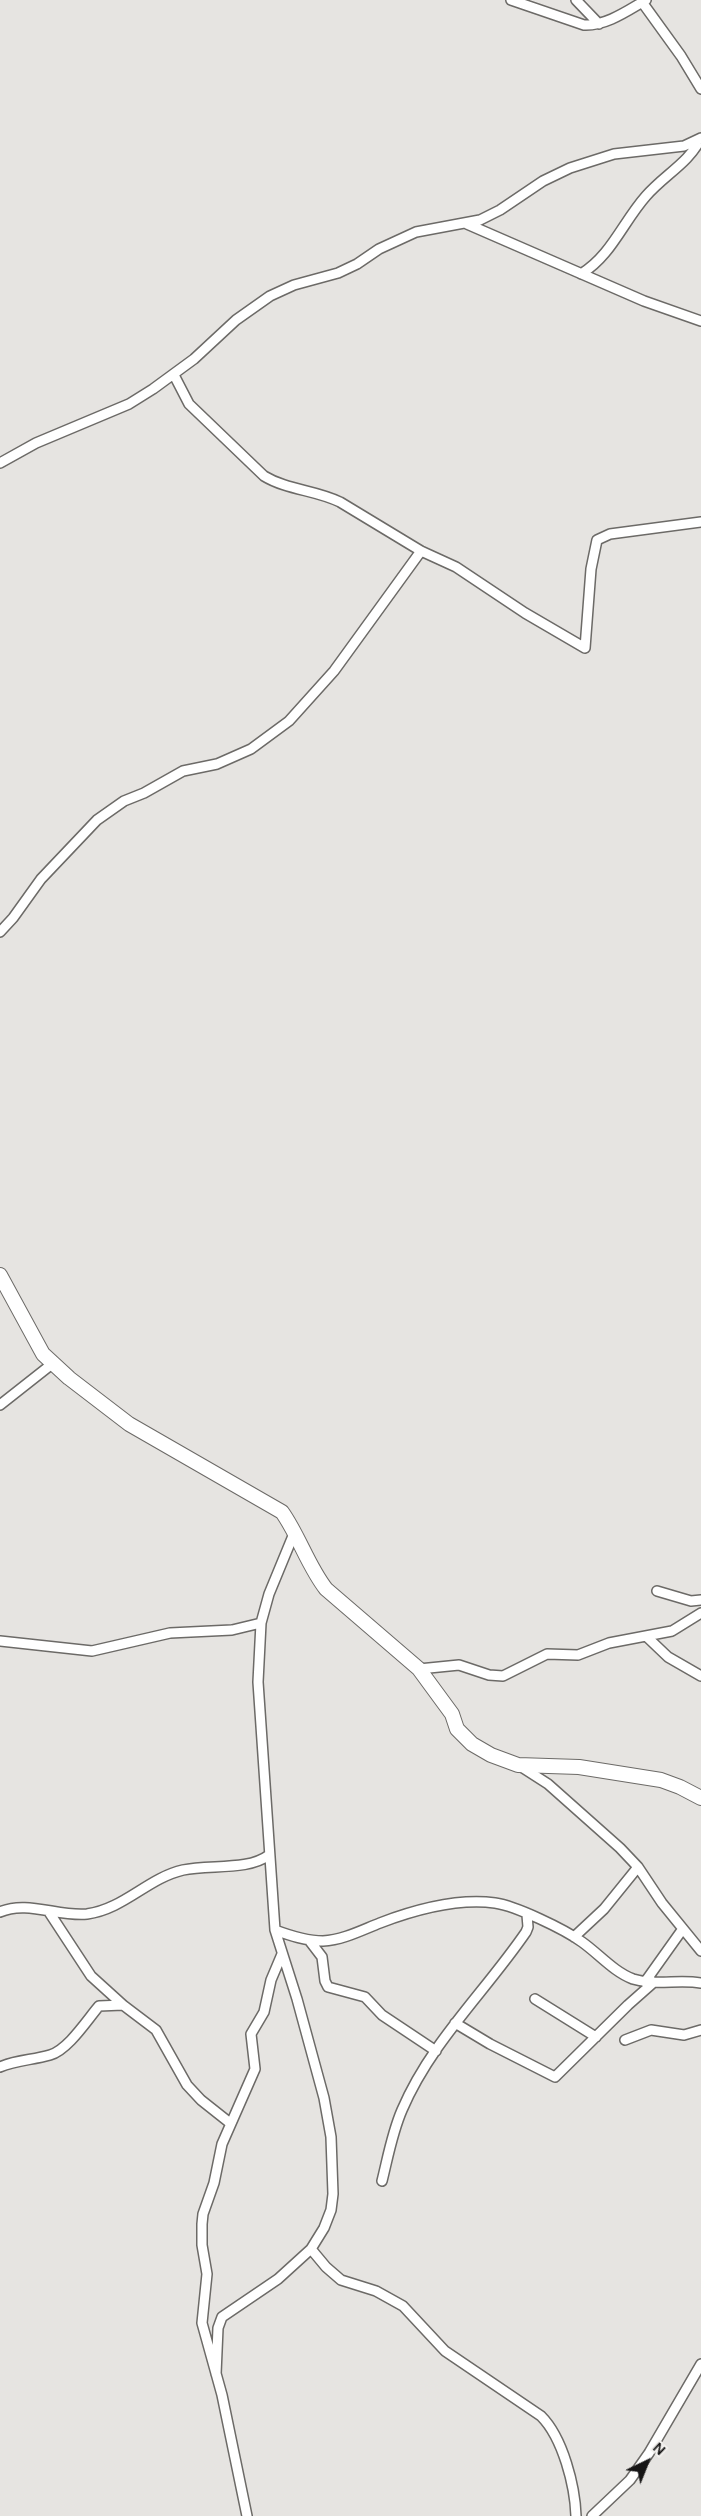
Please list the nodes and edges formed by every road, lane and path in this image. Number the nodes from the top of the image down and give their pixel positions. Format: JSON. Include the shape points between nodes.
{"nodes":[{"id":1,"x":511,"y":0,"type":"edge"},
{"id":2,"x":576,"y":0,"type":"edge"},
{"id":3,"x":644,"y":1,"type":"edge"},
{"id":4,"x":599,"y":24,"type":"junction"},
{"id":5,"x":701,"y":89,"type":"edge"},
{"id":6,"x":701,"y":138,"type":"edge"},
{"id":7,"x":467,"y":224,"type":"junction"},
{"id":8,"x":599,"y":262,"type":"junction"},
{"id":9,"x":581,"y":274,"type":"junction"},
{"id":10,"x":597,"y":281,"type":"junction"},
{"id":11,"x":701,"y":321,"type":"edge"},
{"id":12,"x":174,"y":375,"type":"junction"},
{"id":13,"x":0,"y":463,"type":"edge"},
{"id":14,"x":701,"y":522,"type":"edge"},
{"id":15,"x":421,"y":551,"type":"junction"},
{"id":16,"x":0,"y":932,"type":"edge"},
{"id":17,"x":0,"y":1275,"type":"edge"},
{"id":18,"x":52,"y":1364,"type":"junction"},
{"id":19,"x":0,"y":1405,"type":"edge"},
{"id":20,"x":295,"y":1532,"type":"junction"},
{"id":21,"x":657,"y":1591,"type":"dead end"},
{"id":22,"x":701,"y":1600,"type":"edge"},
{"id":23,"x":701,"y":1613,"type":"edge"},
{"id":24,"x":261,"y":1623,"type":"junction"},
{"id":25,"x":646,"y":1636,"type":"junction"},
{"id":26,"x":0,"y":1641,"type":"edge"},
{"id":27,"x":419,"y":1669,"type":"junction"},
{"id":28,"x":701,"y":1676,"type":"edge"},
{"id":29,"x":518,"y":1765,"type":"junction"},
{"id":30,"x":701,"y":1798,"type":"edge"},
{"id":31,"x":269,"y":1855,"type":"junction"},
{"id":32,"x":638,"y":1867,"type":"junction"},
{"id":33,"x":0,"y":1912,"type":"edge"},
{"id":34,"x":49,"y":1912,"type":"junction"},
{"id":35,"x":527,"y":1915,"type":"junction"},
{"id":36,"x":275,"y":1930,"type":"junction"},
{"id":37,"x":682,"y":1930,"type":"junction"},
{"id":38,"x":574,"y":1937,"type":"junction"},
{"id":39,"x":309,"y":1940,"type":"junction"},
{"id":40,"x":701,"y":1951,"type":"edge"},
{"id":41,"x":282,"y":1954,"type":"junction"},
{"id":42,"x":649,"y":1982,"type":"junction"},
{"id":43,"x":701,"y":1983,"type":"edge"},
{"id":44,"x":535,"y":1999,"type":"dead end"},
{"id":45,"x":123,"y":2005,"type":"junction"},
{"id":46,"x":455,"y":2023,"type":"junction"},
{"id":47,"x":701,"y":2030,"type":"edge"},
{"id":48,"x":596,"y":2037,"type":"junction"},
{"id":49,"x":625,"y":2040,"type":"dead end"},
{"id":50,"x":435,"y":2051,"type":"junction"},
{"id":51,"x":0,"y":2067,"type":"edge"},
{"id":52,"x":230,"y":2123,"type":"junction"},
{"id":53,"x":382,"y":2181,"type":"dead end"},
{"id":54,"x":311,"y":2249,"type":"junction"},
{"id":55,"x":701,"y":2364,"type":"edge"},
{"id":56,"x":216,"y":2374,"type":"junction"},
{"id":57,"x":248,"y":2516,"type":"edge"},
{"id":58,"x":576,"y":2516,"type":"edge"},
{"id":59,"x":592,"y":2516,"type":"edge"}],
"edges":[{"from":1,"to":4,"type":"street","via":[[584,25]]},
{"from":2,"to":4,"type":"street"},
{"from":3,"to":4,"type":"street"},
{"from":3,"to":5,"type":"street"},
{"from":6,"to":7,"type":"street","via":[[684,146],[614,154],[577,165],[543,181],[500,210]]},
{"from":6,"to":8,"type":"street","via":[[694,152],[643,199]]},
{"from":7,"to":9,"type":"street"},
{"from":7,"to":12,"type":"street","via":[[416,232],[338,273],[270,296],[236,320]]},
{"from":8,"to":9,"type":"street"},
{"from":8,"to":10,"type":"street"},
{"from":9,"to":10,"type":"street"},
{"from":10,"to":11,"type":"street"},
{"from":12,"to":13,"type":"street","via":[[129,404],[36,442]]},
{"from":12,"to":15,"type":"street","via":[[189,404],[264,476],[327,495]]},
{"from":14,"to":15,"type":"street","via":[[599,538],[591,569],[585,648],[525,614],[456,567]]},
{"from":15,"to":16,"type":"street","via":[[334,671],[289,721],[240,755],[183,771],[124,801],[97,820],[41,879]]},
{"from":17,"to":18,"type":"street","via":[[35,1341]]},
{"from":18,"to":19,"type":"street"},
{"from":18,"to":20,"type":"street","via":[[129,1424],[282,1512]]},
{"from":20,"to":24,"type":"street"},
{"from":20,"to":27,"type":"street","via":[[316,1576]]},
{"from":21,"to":22,"type":"street"},
{"from":23,"to":25,"type":"street","via":[[672,1631]]},
{"from":24,"to":26,"type":"street","via":[[232,1630],[170,1633],[92,1651]]},
{"from":24,"to":31,"type":"street","via":[[258,1682]]},
{"from":25,"to":27,"type":"street","via":[[578,1655],[541,1656],[503,1676],[489,1676],[459,1665]]},
{"from":25,"to":28,"type":"street","via":[[668,1657]]},
{"from":27,"to":29,"type":"street","via":[[452,1714],[456,1729],[472,1744]]},
{"from":29,"to":30,"type":"street","via":[[570,1766],[661,1780]]},
{"from":29,"to":32,"type":"street","via":[[575,1806]]},
{"from":31,"to":34,"type":"street","via":[[257,1862],[197,1867],[167,1875],[103,1910],[77,1915]]},
{"from":31,"to":36,"type":"street"},
{"from":32,"to":37,"type":"street"},
{"from":32,"to":38,"type":"street","via":[[604,1909]]},
{"from":33,"to":34,"type":"street","via":[[21,1908]]},
{"from":34,"to":45,"type":"street","via":[[82,1965]]},
{"from":35,"to":38,"type":"street"},
{"from":35,"to":39,"type":"street","via":[[496,1903],[473,1903],[413,1911],[336,1939]]},
{"from":35,"to":46,"type":"street","via":[[526,1932]]},
{"from":36,"to":39,"type":"street"},
{"from":36,"to":41,"type":"street"},
{"from":37,"to":40,"type":"street"},
{"from":37,"to":42,"type":"street"},
{"from":38,"to":42,"type":"street","via":[[623,1974]]},
{"from":39,"to":50,"type":"street","via":[[322,1957],[328,1987],[365,1997],[382,2015]]},
{"from":41,"to":52,"type":"street","via":[[264,2012],[251,2034],[255,2069]]},
{"from":41,"to":54,"type":"street","via":[[324,2098],[331,2137],[331,2210]]},
{"from":42,"to":43,"type":"street"},
{"from":42,"to":48,"type":"street"},
{"from":44,"to":48,"type":"street"},
{"from":45,"to":51,"type":"street","via":[[99,2006],[53,2055]]},
{"from":45,"to":52,"type":"street","via":[[156,2030],[188,2085]]},
{"from":46,"to":48,"type":"street","via":[[555,2077]]},
{"from":46,"to":50,"type":"street"},
{"from":47,"to":49,"type":"street","via":[[684,2035],[651,2030]]},
{"from":50,"to":53,"type":"street","via":[[402,2108]]},
{"from":52,"to":56,"type":"street","via":[[202,2224],[207,2274],[202,2323]]},
{"from":54,"to":56,"type":"street","via":[[278,2279],[222,2317]]},
{"from":54,"to":58,"type":"street","via":[[342,2280],[376,2291],[403,2306],[445,2351],[541,2416],[563,2455],[575,2496]]},
{"from":55,"to":59,"type":"street","via":[[643,2462],[616,2495]]},
{"from":56,"to":57,"type":"street"}]}
